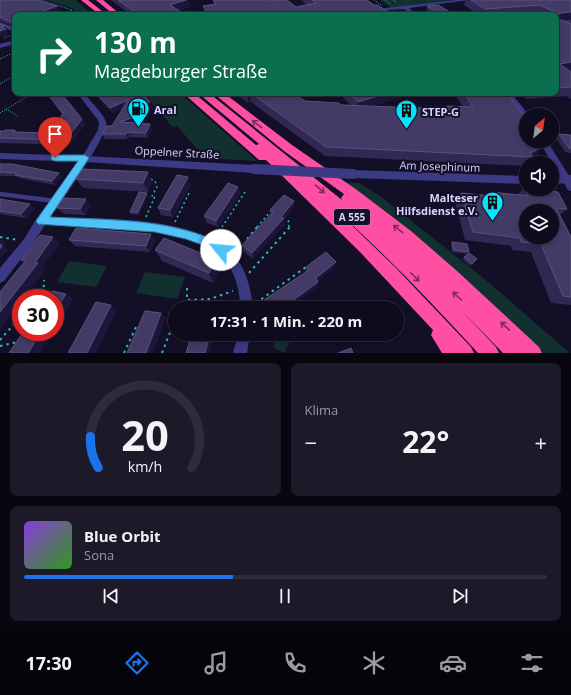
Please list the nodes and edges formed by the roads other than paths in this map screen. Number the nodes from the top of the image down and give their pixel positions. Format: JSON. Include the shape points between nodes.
{"nodes":[{"id":1,"x":84,"y":0,"type":"edge"},
{"id":2,"x":98,"y":0,"type":"edge"},
{"id":3,"x":362,"y":0,"type":"edge"},
{"id":4,"x":468,"y":0,"type":"edge"},
{"id":5,"x":405,"y":8,"type":"junction"},
{"id":6,"x":95,"y":12,"type":"edge"},
{"id":7,"x":100,"y":12,"type":"edge"},
{"id":8,"x":114,"y":12,"type":"edge"},
{"id":9,"x":411,"y":12,"type":"edge"},
{"id":10,"x":571,"y":22,"type":"edge"},
{"id":11,"x":0,"y":24,"type":"edge"},
{"id":12,"x":559,"y":24,"type":"edge"},
{"id":13,"x":559,"y":26,"type":"edge"},
{"id":14,"x":12,"y":29,"type":"edge"},
{"id":15,"x":566,"y":30,"type":"edge"},
{"id":16,"x":12,"y":43,"type":"edge"},
{"id":17,"x":0,"y":46,"type":"edge"},
{"id":18,"x":82,"y":96,"type":"edge"},
{"id":19,"x":191,"y":96,"type":"edge"},
{"id":20,"x":201,"y":96,"type":"edge"},
{"id":21,"x":207,"y":96,"type":"edge"},
{"id":22,"x":222,"y":96,"type":"edge"},
{"id":23,"x":509,"y":96,"type":"edge"},
{"id":24,"x":519,"y":108,"type":"edge"},
{"id":25,"x":288,"y":148,"type":"junction"},
{"id":26,"x":548,"y":148,"type":"edge"},
{"id":27,"x":0,"y":156,"type":"edge"},
{"id":28,"x":85,"y":158,"type":"junction"},
{"id":29,"x":353,"y":174,"type":"joint"},
{"id":30,"x":519,"y":180,"type":"edge"},
{"id":31,"x":559,"y":181,"type":"edge"},
{"id":32,"x":570,"y":182,"type":"edge"},
{"id":33,"x":0,"y":194,"type":"edge"},
{"id":34,"x":55,"y":200,"type":"junction"},
{"id":35,"x":41,"y":221,"type":"junction"},
{"id":36,"x":0,"y":278,"type":"edge"},
{"id":37,"x":246,"y":301,"type":"edge"},
{"id":38,"x":243,"y":341,"type":"edge"},
{"id":39,"x":240,"y":353,"type":"edge"},
{"id":40,"x":453,"y":353,"type":"edge"},
{"id":41,"x":465,"y":353,"type":"edge"},
{"id":42,"x":490,"y":353,"type":"edge"},
{"id":43,"x":515,"y":353,"type":"edge"},
{"id":44,"x":533,"y":353,"type":"edge"}],
"edges":[{"from":1,"to":6,"type":"highway"},
{"from":1,"to":7,"type":"highway"},
{"from":2,"to":8,"type":"highway"},
{"from":3,"to":5,"type":"street","via":[[378,10]]},
{"from":4,"to":5,"type":"street"},
{"from":5,"to":9,"type":"street"},
{"from":10,"to":12,"type":"street"},
{"from":11,"to":14,"type":"street"},
{"from":13,"to":15,"type":"street"},
{"from":16,"to":17,"type":"street"},
{"from":18,"to":28,"type":"street","via":[[103,123],[102,130]]},
{"from":19,"to":40,"type":"highway","via":[[274,167],[351,241],[421,313]]},
{"from":20,"to":41,"type":"highway","via":[[345,228],[392,274]]},
{"from":21,"to":42,"type":"highway","number":"A 555","one_way":true,"via":[[368,231]]},
{"from":25,"to":22,"type":"highway","number":"A 555","one_way":true},
{"from":23,"to":24,"type":"street"},
{"from":43,"to":25,"type":"highway","number":"A 555","one_way":true,"via":[[482,318]]},
{"from":44,"to":25,"type":"highway","one_way":true,"via":[[406,235]]},
{"from":26,"to":32,"type":"street"},
{"from":27,"to":28,"type":"street","name":"Oppelner Straße"},
{"from":28,"to":29,"type":"street","name":"Oppelner Straße","bridge":true},
{"from":28,"to":34,"type":"street"},
{"from":29,"to":30,"type":"street","name":"Am Josephinum"},
{"from":31,"to":32,"type":"street"},
{"from":33,"to":34,"type":"lane"},
{"from":34,"to":35,"type":"street"},
{"from":35,"to":36,"type":"street"},
{"from":35,"to":37,"type":"street","via":[[142,226],[187,234],[212,244],[231,259],[244,285]]},
{"from":38,"to":39,"type":"street"}]}
